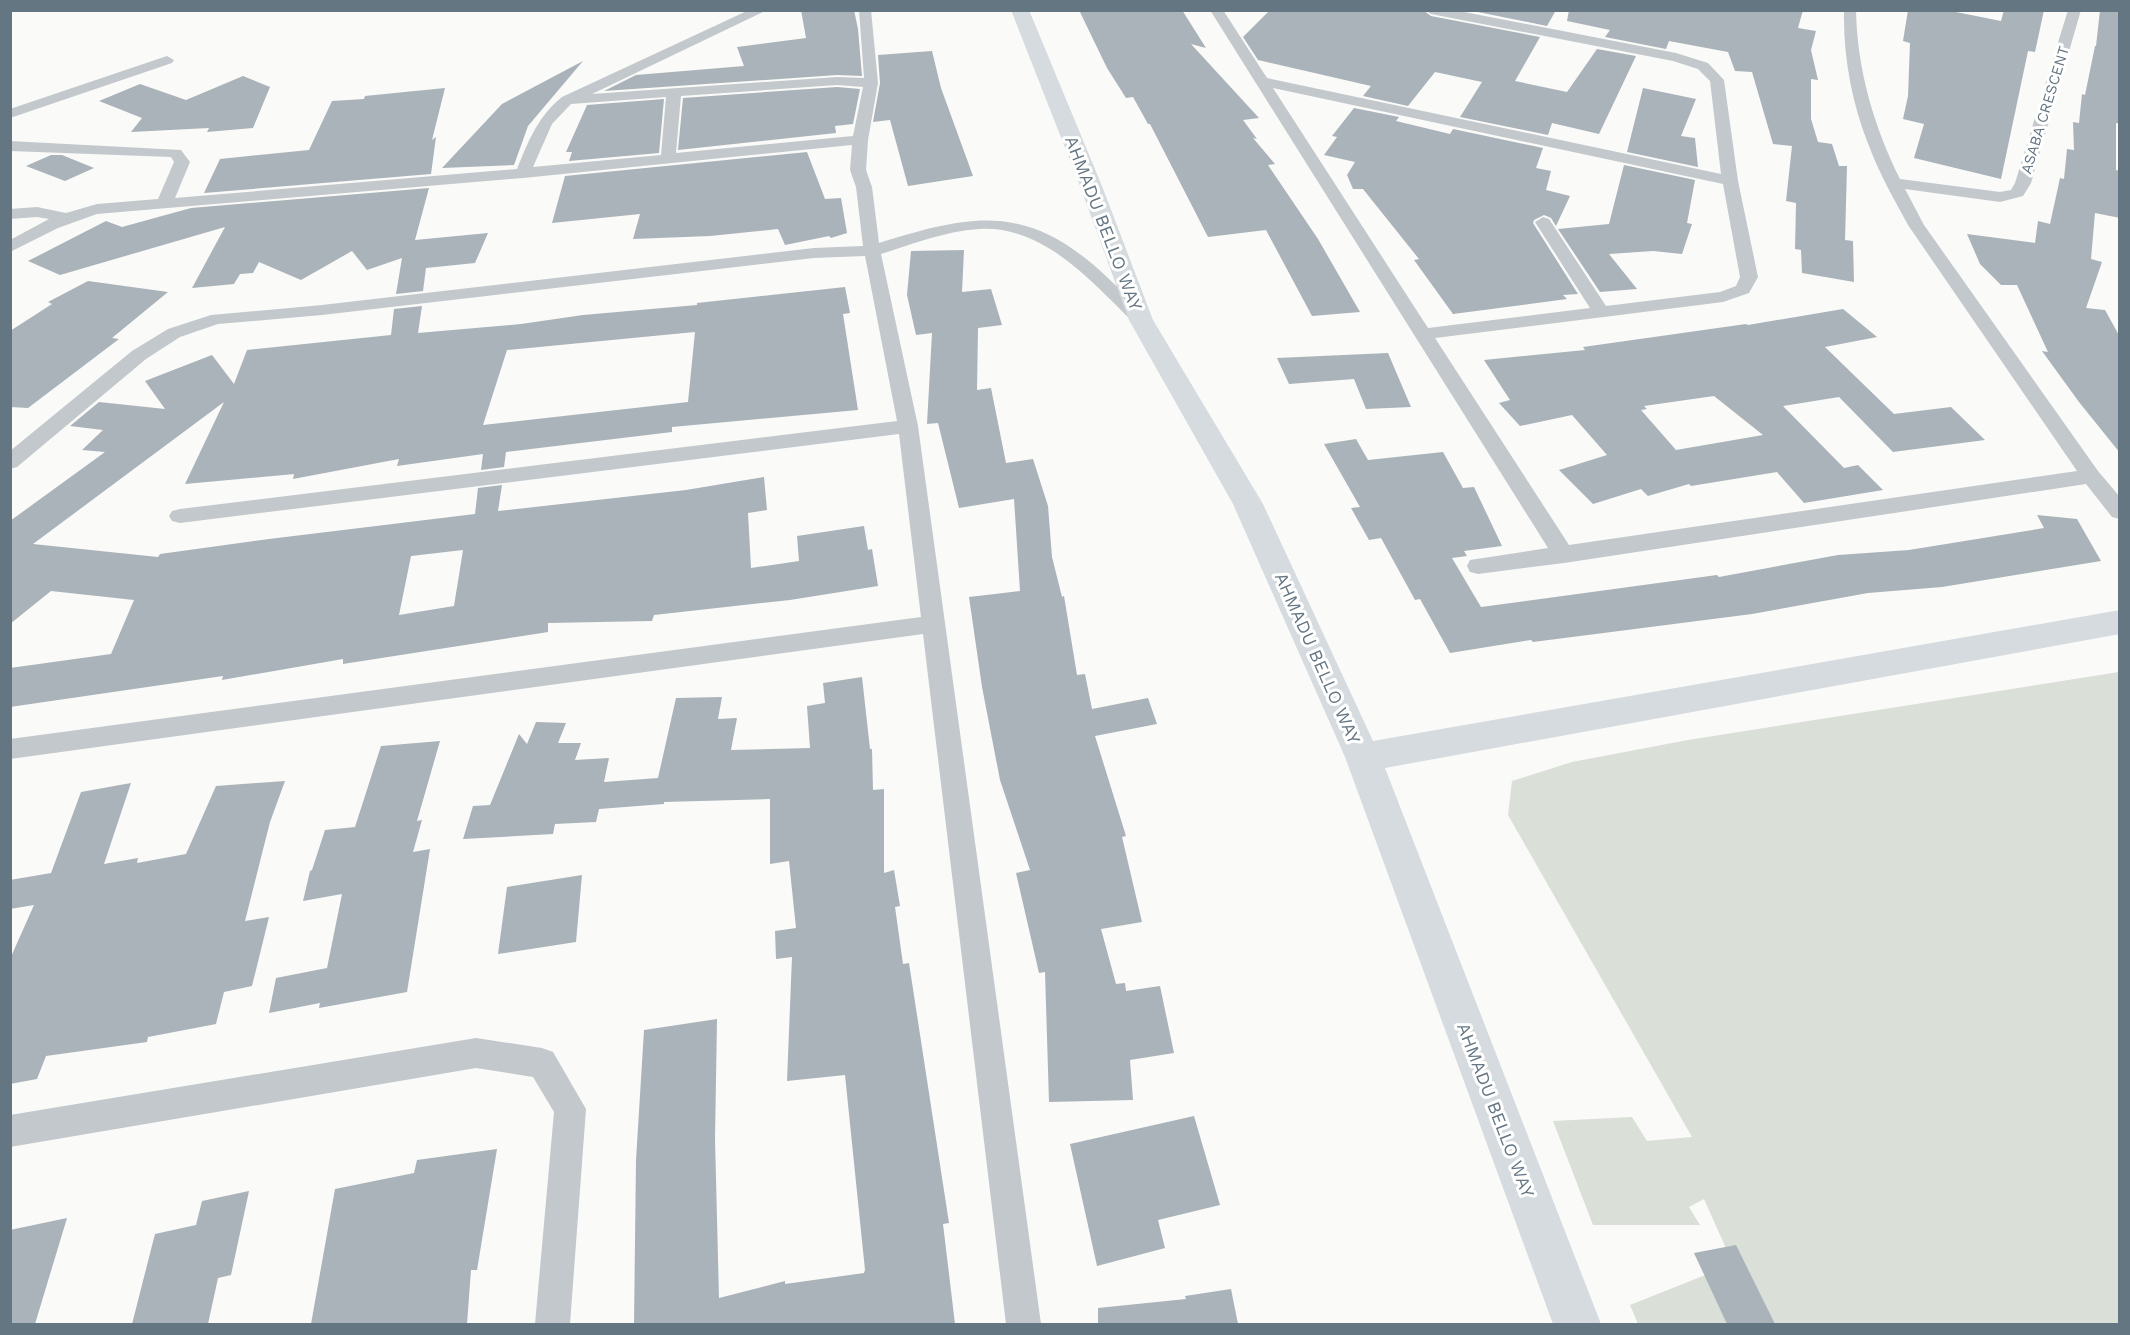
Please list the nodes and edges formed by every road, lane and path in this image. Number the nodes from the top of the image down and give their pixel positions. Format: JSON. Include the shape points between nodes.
{"nodes":[{"id":1,"x":760,"y":10,"type":"edge"},
{"id":2,"x":865,"y":10,"type":"edge"},
{"id":3,"x":1020,"y":10,"type":"edge"},
{"id":4,"x":1216,"y":10,"type":"edge"},
{"id":5,"x":1431,"y":10,"type":"edge"},
{"id":6,"x":1850,"y":10,"type":"edge"},
{"id":7,"x":2075,"y":10,"type":"edge"},
{"id":8,"x":167,"y":60,"type":"dead end"},
{"id":9,"x":1260,"y":81,"type":"junction"},
{"id":10,"x":871,"y":83,"type":"junction"},
{"id":11,"x":674,"y":93,"type":"junction"},
{"id":12,"x":567,"y":100,"type":"junction"},
{"id":13,"x":10,"y":114,"type":"edge"},
{"id":14,"x":860,"y":140,"type":"junction"},
{"id":15,"x":10,"y":146,"type":"edge"},
{"id":16,"x":668,"y":158,"type":"junction"},
{"id":17,"x":523,"y":173,"type":"junction"},
{"id":18,"x":1730,"y":181,"type":"junction"},
{"id":19,"x":1894,"y":183,"type":"junction"},
{"id":20,"x":165,"y":202,"type":"junction"},
{"id":21,"x":10,"y":214,"type":"edge"},
{"id":22,"x":67,"y":218,"type":"junction"},
{"id":23,"x":1543,"y":222,"type":"dead end"},
{"id":24,"x":10,"y":247,"type":"edge"},
{"id":25,"x":872,"y":250,"type":"junction"},
{"id":26,"x":1602,"y":313,"type":"junction"},
{"id":27,"x":1141,"y":320,"type":"junction"},
{"id":28,"x":1424,"y":334,"type":"junction"},
{"id":29,"x":908,"y":426,"type":"junction"},
{"id":30,"x":10,"y":462,"type":"edge"},
{"id":31,"x":2091,"y":476,"type":"junction"},
{"id":32,"x":2120,"y":512,"type":"edge"},
{"id":33,"x":180,"y":516,"type":"dead end"},
{"id":34,"x":1564,"y":555,"type":"junction"},
{"id":35,"x":1478,"y":566,"type":"dead end"},
{"id":36,"x":2120,"y":622,"type":"edge"},
{"id":37,"x":935,"y":624,"type":"junction"},
{"id":38,"x":10,"y":749,"type":"edge"},
{"id":39,"x":1363,"y":757,"type":"junction"},
{"id":40,"x":10,"y":1131,"type":"edge"},
{"id":41,"x":553,"y":1324,"type":"edge"},
{"id":42,"x":1024,"y":1324,"type":"edge"},
{"id":43,"x":1577,"y":1324,"type":"edge"}],
"edges":[{"from":1,"to":12,"type":"street"},
{"from":2,"to":10,"type":"street"},
{"from":3,"to":27,"type":"street","name":"AHMADU BELLO WAY"},
{"from":4,"to":9,"type":"street"},
{"from":5,"to":18,"type":"street","via":[[1676,57],[1703,66],[1717,80]]},
{"from":6,"to":19,"type":"street","via":[[1850,41],[1861,96],[1876,146]]},
{"from":7,"to":19,"type":"street","name":"ASABA CRESCENT","via":[[2017,193],[2000,197]]},
{"from":8,"to":13,"type":"street"},
{"from":9,"to":18,"type":"street"},
{"from":9,"to":28,"type":"street"},
{"from":10,"to":11,"type":"street","via":[[837,81]]},
{"from":10,"to":14,"type":"street"},
{"from":11,"to":12,"type":"street"},
{"from":11,"to":16,"type":"street"},
{"from":12,"to":17,"type":"street","via":[[546,121]]},
{"from":14,"to":16,"type":"street"},
{"from":14,"to":25,"type":"street","via":[[858,170]]},
{"from":15,"to":20,"type":"street","via":[[176,153],[182,162]]},
{"from":16,"to":17,"type":"street"},
{"from":17,"to":20,"type":"street"},
{"from":18,"to":26,"type":"street","via":[[1749,277],[1743,289],[1723,297]]},
{"from":19,"to":31,"type":"street","via":[[1916,225]]},
{"from":20,"to":22,"type":"street","via":[[97,209]]},
{"from":21,"to":22,"type":"street","via":[[37,212]]},
{"from":22,"to":24,"type":"street"},
{"from":23,"to":26,"type":"street"},
{"from":25,"to":27,"type":"street","via":[[978,224],[1005,225],[1029,232],[1078,259]]},
{"from":25,"to":29,"type":"street"},
{"from":25,"to":30,"type":"street","via":[[814,253],[207,322],[174,333],[139,355]]},
{"from":26,"to":28,"type":"street"},
{"from":27,"to":39,"type":"street","name":"AHMADU BELLO WAY","via":[[1248,504]]},
{"from":28,"to":34,"type":"street"},
{"from":29,"to":33,"type":"street"},
{"from":29,"to":37,"type":"street"},
{"from":31,"to":32,"type":"street"},
{"from":31,"to":34,"type":"street"},
{"from":34,"to":35,"type":"street"},
{"from":36,"to":39,"type":"street"},
{"from":37,"to":38,"type":"street"},
{"from":37,"to":42,"type":"street"},
{"from":39,"to":43,"type":"street","name":"AHMADU BELLO WAY"},
{"from":40,"to":41,"type":"street","via":[[476,1053],[542,1063],[570,1109]]}]}
